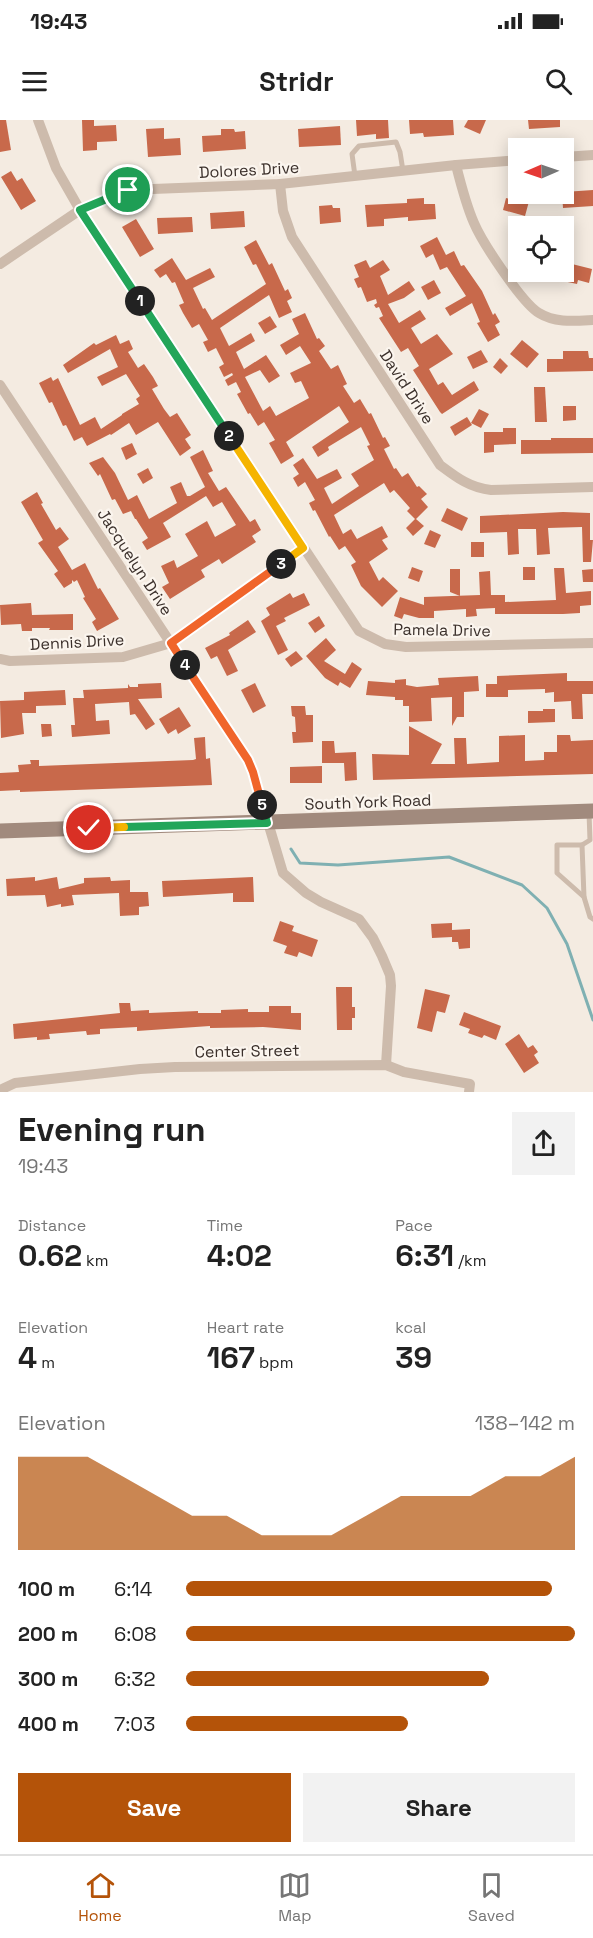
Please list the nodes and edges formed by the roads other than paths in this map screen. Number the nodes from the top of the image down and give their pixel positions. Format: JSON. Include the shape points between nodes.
{"nodes":[{"id":1,"x":38,"y":120,"type":"edge"},
{"id":2,"x":593,"y":155,"type":"edge"},
{"id":3,"x":574,"y":156,"type":"edge"},
{"id":4,"x":508,"y":161,"type":"edge"},
{"id":5,"x":456,"y":165,"type":"junction"},
{"id":6,"x":403,"y":171,"type":"junction"},
{"id":7,"x":355,"y":176,"type":"junction"},
{"id":8,"x":280,"y":184,"type":"junction"},
{"id":9,"x":80,"y":210,"type":"junction"},
{"id":10,"x":0,"y":264,"type":"edge"},
{"id":11,"x":593,"y":320,"type":"edge"},
{"id":12,"x":0,"y":385,"type":"edge"},
{"id":13,"x":593,"y":487,"type":"edge"},
{"id":14,"x":303,"y":548,"type":"junction"},
{"id":15,"x":171,"y":643,"type":"junction"},
{"id":16,"x":593,"y":643,"type":"edge"},
{"id":17,"x":0,"y":659,"type":"edge"},
{"id":18,"x":591,"y":812,"type":"edge"},
{"id":19,"x":267,"y":823,"type":"junction"},
{"id":20,"x":0,"y":831,"type":"edge"},
{"id":21,"x":582,"y":845,"type":"junction"},
{"id":22,"x":584,"y":897,"type":"junction"},
{"id":23,"x":593,"y":919,"type":"edge"},
{"id":24,"x":386,"y":1065,"type":"junction"},
{"id":25,"x":0,"y":1090,"type":"edge"},
{"id":26,"x":469,"y":1092,"type":"edge"}],
"edges":[{"from":1,"to":9,"type":"street","name":"Pamela Drive","via":[[56,168]]},
{"from":2,"to":3,"type":"street"},
{"from":4,"to":5,"type":"street","name":"Dolores Drive"},
{"from":5,"to":6,"type":"street","name":"Dolores Drive"},
{"from":5,"to":11,"type":"street","via":[[475,226],[530,307],[558,320]]},
{"from":6,"to":7,"type":"street","name":"Dolores Drive"},
{"from":6,"to":7,"type":"lane","via":[[396,142],[359,146],[352,154]]},
{"from":7,"to":8,"type":"street","name":"Dolores Drive"},
{"from":8,"to":9,"type":"street","name":"Dolores Drive","via":[[128,190]]},
{"from":8,"to":13,"type":"street","name":"David Drive","via":[[283,211],[292,237],[440,465],[478,489]]},
{"from":9,"to":10,"type":"street","name":"Dolores Drive"},
{"from":9,"to":14,"type":"street","name":"Pamela Drive"},
{"from":12,"to":15,"type":"street","name":"Jacquelyn Drive"},
{"from":14,"to":15,"type":"street","name":"Dennis Drive"},
{"from":14,"to":16,"type":"street","name":"Pamela Drive","via":[[359,631],[385,644],[406,647]]},
{"from":15,"to":17,"type":"street","name":"Dennis Drive","via":[[123,657]]},
{"from":15,"to":19,"type":"street","name":"Jacquelyn Drive","via":[[248,760]]},
{"from":18,"to":19,"type":"main road","name":"South York Road"},
{"from":18,"to":21,"type":"lane","via":[[590,840]]},
{"from":19,"to":20,"type":"main road","name":"South York Road"},
{"from":19,"to":24,"type":"street","name":"Jacquelyn Drive","via":[[283,873],[306,893],[359,920],[382,956],[391,986]]},
{"from":21,"to":22,"type":"lane"},
{"from":21,"to":22,"type":"lane","via":[[557,845],[557,873]]},
{"from":22,"to":23,"type":"lane"},
{"from":24,"to":25,"type":"street","name":"Center Street","via":[[140,1069],[15,1083]]},
{"from":24,"to":26,"type":"street","name":"Center Street","via":[[470,1084]]}]}
